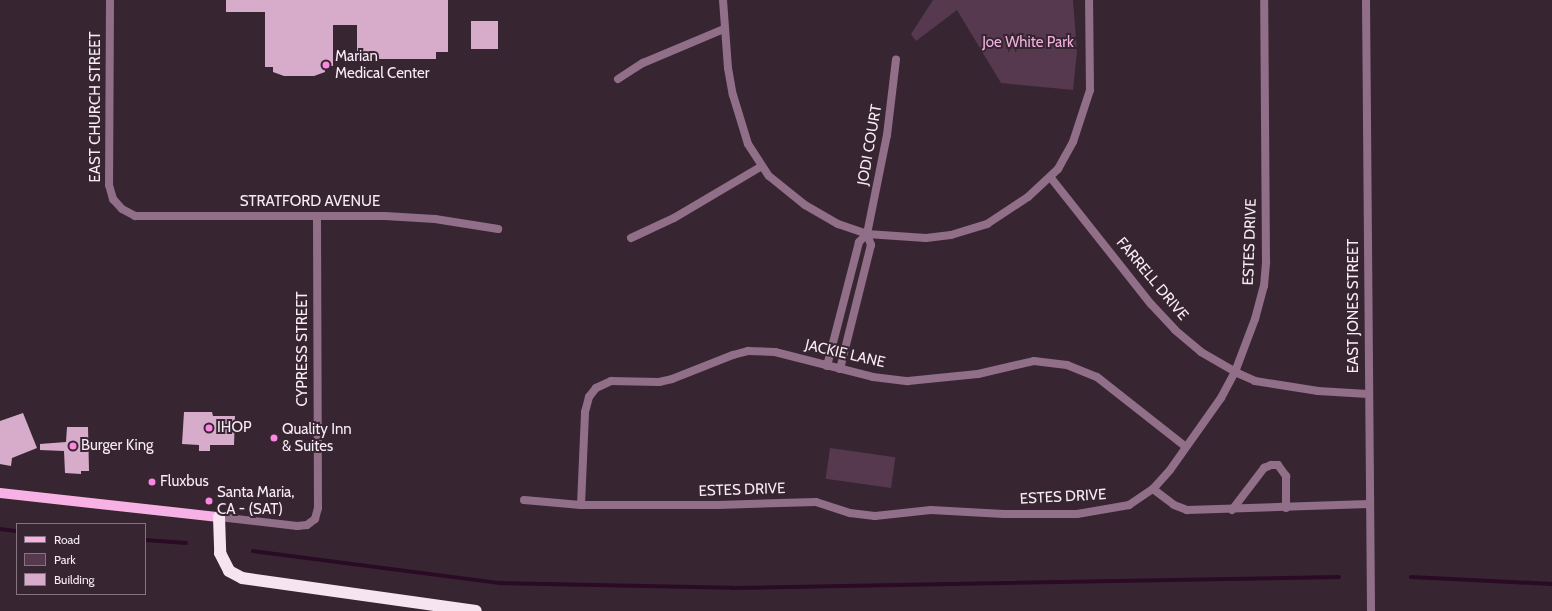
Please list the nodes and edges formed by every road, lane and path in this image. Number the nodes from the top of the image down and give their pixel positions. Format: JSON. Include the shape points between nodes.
{"nodes":[{"id":1,"x":110,"y":0,"type":"edge"},
{"id":2,"x":723,"y":0,"type":"edge"},
{"id":3,"x":1089,"y":0,"type":"edge"},
{"id":4,"x":1264,"y":0,"type":"edge"},
{"id":5,"x":1366,"y":0,"type":"edge"},
{"id":6,"x":724,"y":29,"type":"junction"},
{"id":7,"x":896,"y":60,"type":"dead end"},
{"id":8,"x":618,"y":79,"type":"dead end"},
{"id":9,"x":762,"y":166,"type":"junction"},
{"id":10,"x":1051,"y":178,"type":"junction"},
{"id":11,"x":122,"y":210,"type":"joint"},
{"id":12,"x":317,"y":217,"type":"junction"},
{"id":13,"x":498,"y":229,"type":"dead end"},
{"id":14,"x":867,"y":234,"type":"junction"},
{"id":15,"x":631,"y":238,"type":"dead end"},
{"id":16,"x":827,"y":366,"type":"junction"},
{"id":17,"x":840,"y":369,"type":"junction"},
{"id":18,"x":1235,"y":372,"type":"junction"},
{"id":19,"x":1368,"y":394,"type":"junction"},
{"id":20,"x":1186,"y":447,"type":"junction"},
{"id":21,"x":1153,"y":489,"type":"junction"},
{"id":22,"x":0,"y":493,"type":"edge"},
{"id":23,"x":524,"y":500,"type":"dead end"},
{"id":24,"x":1369,"y":504,"type":"junction"},
{"id":25,"x":581,"y":505,"type":"junction"},
{"id":26,"x":1286,"y":508,"type":"junction"},
{"id":27,"x":1232,"y":510,"type":"junction"},
{"id":28,"x":219,"y":517,"type":"junction"},
{"id":29,"x":476,"y":611,"type":"edge"},
{"id":30,"x":1371,"y":611,"type":"edge"}],
"edges":[{"from":1,"to":11,"type":"street","name":"EAST CHURCH STREET","via":[[109,185],[113,199]]},
{"from":2,"to":6,"type":"street"},
{"from":3,"to":10,"type":"street","via":[[1090,90],[1073,142]]},
{"from":4,"to":18,"type":"street","name":"ESTES DRIVE","via":[[1266,261],[1264,286],[1255,319]]},
{"from":5,"to":19,"type":"street","name":"EAST JONES STREET"},
{"from":6,"to":8,"type":"street","via":[[643,63]]},
{"from":6,"to":9,"type":"street","via":[[732,96],[748,144]]},
{"from":7,"to":14,"type":"street","name":"JODI COURT","via":[[887,135]]},
{"from":9,"to":14,"type":"street","via":[[778,185],[811,209],[838,224]]},
{"from":9,"to":15,"type":"street","via":[[674,218]]},
{"from":10,"to":14,"type":"street","via":[[988,224],[951,235],[926,238]]},
{"from":10,"to":18,"type":"street","name":"FARRELL DRIVE","via":[[1134,283],[1175,330],[1201,352]]},
{"from":11,"to":12,"type":"street","name":"STRATFORD AVENUE","via":[[135,216]]},
{"from":12,"to":13,"type":"street","name":"STRATFORD AVENUE","via":[[436,219]]},
{"from":12,"to":28,"type":"street","name":"CYPRESS STREET","via":[[318,508],[315,519],[307,525],[297,526]]},
{"from":14,"to":16,"type":"street","name":"JODI COURT","via":[[859,242]]},
{"from":14,"to":17,"type":"street","name":"JODI COURT","via":[[871,245]]},
{"from":16,"to":17,"type":"street","name":"JACKIE LANE"},
{"from":16,"to":25,"type":"street","name":"JACKIE LANE","via":[[775,352],[748,351],[672,379],[603,383],[589,397],[585,412]]},
{"from":17,"to":20,"type":"street","name":"JACKIE LANE","via":[[873,377],[908,381],[978,374],[1034,361],[1067,365],[1097,377]]},
{"from":18,"to":19,"type":"street","name":"FARRELL DRIVE","via":[[1255,381],[1277,386]]},
{"from":18,"to":20,"type":"street","name":"ESTES DRIVE","via":[[1222,398]]},
{"from":19,"to":24,"type":"street","name":"EAST JONES STREET"},
{"from":20,"to":21,"type":"street","name":"ESTES DRIVE"},
{"from":21,"to":25,"type":"street","name":"ESTES DRIVE","via":[[1129,505],[1077,514],[931,510],[875,516],[850,513],[816,502]]},
{"from":21,"to":27,"type":"street","via":[[1174,505],[1187,510]]},
{"from":22,"to":28,"type":"main road"},
{"from":23,"to":25,"type":"street","name":"ESTES DRIVE"},
{"from":24,"to":26,"type":"street"},
{"from":24,"to":30,"type":"street","name":"EAST JONES STREET"},
{"from":26,"to":27,"type":"street"},
{"from":26,"to":27,"type":"street","via":[[1286,476],[1278,465],[1271,465],[1264,468]]},
{"from":28,"to":29,"type":"highway","via":[[220,553],[229,571],[242,578]]}]}
